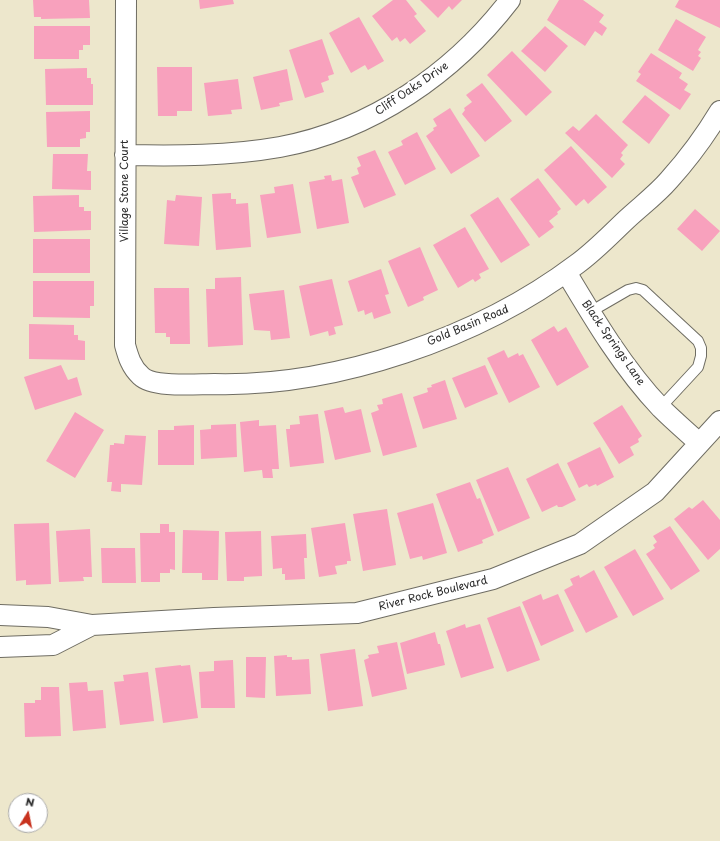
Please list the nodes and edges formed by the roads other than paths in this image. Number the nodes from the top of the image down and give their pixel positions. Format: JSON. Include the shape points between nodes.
{"nodes":[{"id":1,"x":126,"y":0,"type":"edge"},
{"id":2,"x":510,"y":0,"type":"edge"},
{"id":3,"x":720,"y":112,"type":"edge"},
{"id":4,"x":125,"y":155,"type":"junction"},
{"id":5,"x":566,"y":272,"type":"junction"},
{"id":6,"x":590,"y":312,"type":"junction"},
{"id":7,"x":142,"y":377,"type":"joint"},
{"id":8,"x":661,"y":408,"type":"junction"},
{"id":9,"x":720,"y":421,"type":"edge"},
{"id":10,"x":699,"y":444,"type":"junction"},
{"id":11,"x":0,"y":615,"type":"edge"},
{"id":12,"x":92,"y":625,"type":"junction"},
{"id":13,"x":0,"y":647,"type":"edge"}],
"edges":[{"from":1,"to":4,"type":"street","name":"Village Stone Court"},
{"from":2,"to":4,"type":"street","name":"Cliff Oaks Drive","via":[[493,22],[456,59],[377,114],[334,132],[280,147],[228,153],[180,156]]},
{"from":3,"to":5,"type":"street","name":"Gold Basin Road","via":[[707,133],[668,181]]},
{"from":4,"to":7,"type":"street","name":"Village Stone Court","via":[[124,345],[131,364]]},
{"from":5,"to":6,"type":"street","name":"Black Springs Lane"},
{"from":5,"to":7,"type":"street","name":"Gold Basin Road","via":[[503,312],[403,353],[355,367],[289,380],[221,384],[159,383]]},
{"from":6,"to":8,"type":"street","name":"Black Springs Lane","via":[[626,366]]},
{"from":6,"to":8,"type":"lane","via":[[636,288],[643,290],[698,340],[701,356],[698,367]]},
{"from":8,"to":10,"type":"street","name":"Black Springs Lane"},
{"from":9,"to":10,"type":"street","name":"River Rock Boulevard"},
{"from":10,"to":12,"type":"street","name":"River Rock Boulevard","via":[[655,492],[580,544],[493,580],[357,613]]},
{"from":11,"to":12,"type":"street","name":"River Rock Boulevard","via":[[48,617]]},
{"from":12,"to":13,"type":"street","name":"River Rock Boulevard","via":[[53,645]]}]}
